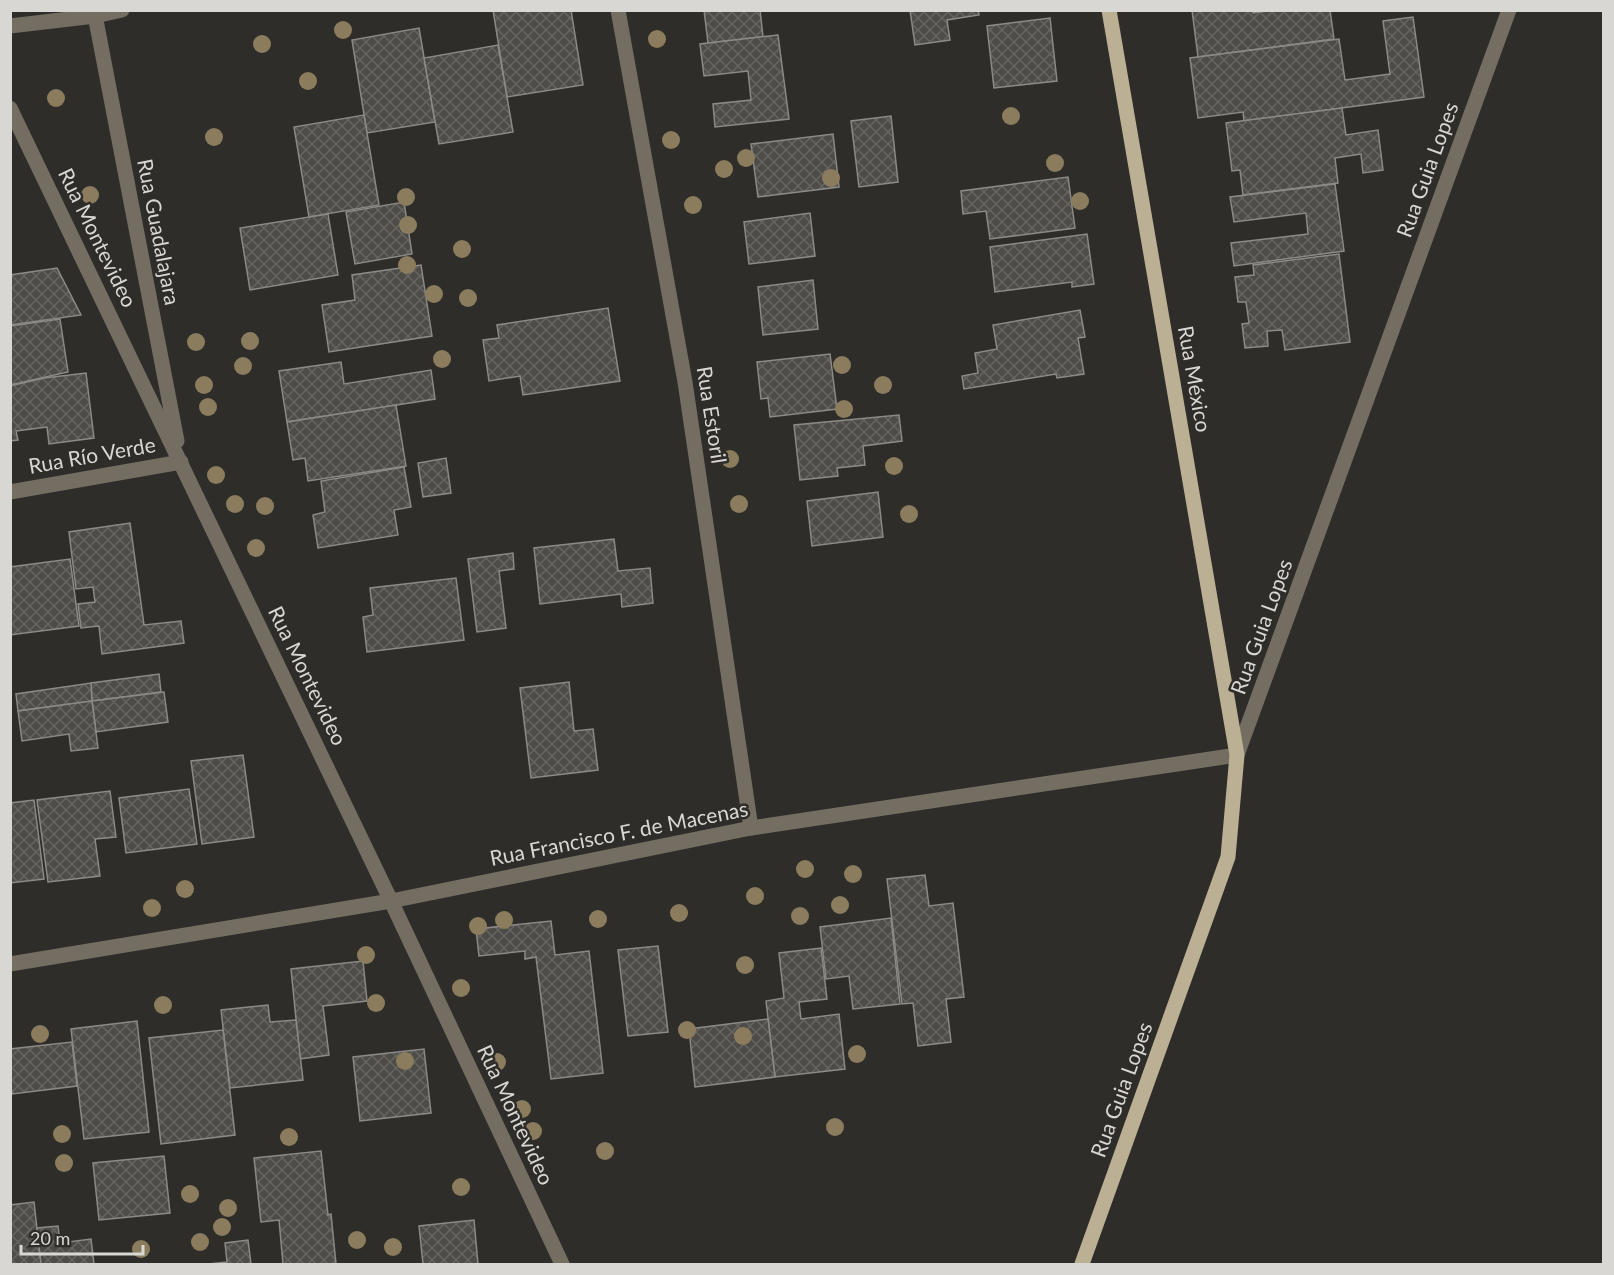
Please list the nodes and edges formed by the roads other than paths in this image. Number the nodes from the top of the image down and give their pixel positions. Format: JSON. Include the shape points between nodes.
{"nodes":[{"id":1,"x":122,"y":10,"type":"edge"},
{"id":2,"x":618,"y":10,"type":"edge"},
{"id":3,"x":1109,"y":10,"type":"edge"},
{"id":4,"x":1509,"y":10,"type":"edge"},
{"id":5,"x":94,"y":13,"type":"edge"},
{"id":6,"x":10,"y":26,"type":"edge"},
{"id":7,"x":10,"y":108,"type":"edge"},
{"id":8,"x":182,"y":462,"type":"junction"},
{"id":9,"x":10,"y":492,"type":"edge"},
{"id":10,"x":1237,"y":755,"type":"junction"},
{"id":11,"x":751,"y":828,"type":"junction"},
{"id":12,"x":392,"y":901,"type":"junction"},
{"id":13,"x":10,"y":964,"type":"edge"},
{"id":14,"x":562,"y":1264,"type":"edge"},
{"id":15,"x":1082,"y":1264,"type":"edge"}],
"edges":[{"from":1,"to":5,"type":"street"},
{"from":2,"to":11,"type":"street","name":"Rua Estoril","via":[[685,382]]},
{"from":3,"to":10,"type":"main road","name":"Rua México"},
{"from":4,"to":10,"type":"street","name":"Rua Guia Lopes"},
{"from":5,"to":6,"type":"street"},
{"from":5,"to":8,"type":"street","name":"Rua Guadalajara"},
{"from":7,"to":8,"type":"street","name":"Rua Montevideo"},
{"from":8,"to":9,"type":"street","name":"Rua Río Verde"},
{"from":8,"to":12,"type":"street","name":"Rua Montevideo"},
{"from":10,"to":11,"type":"street","name":"Rua Francisco F. de Macenas"},
{"from":10,"to":15,"type":"main road","name":"Rua Guia Lopes","via":[[1228,857]]},
{"from":11,"to":12,"type":"street","name":"Rua Francisco F. de Macenas"},
{"from":12,"to":13,"type":"street","name":"Rua Francisco F. de Macenas"},
{"from":12,"to":14,"type":"street","name":"Rua Montevideo"}]}
